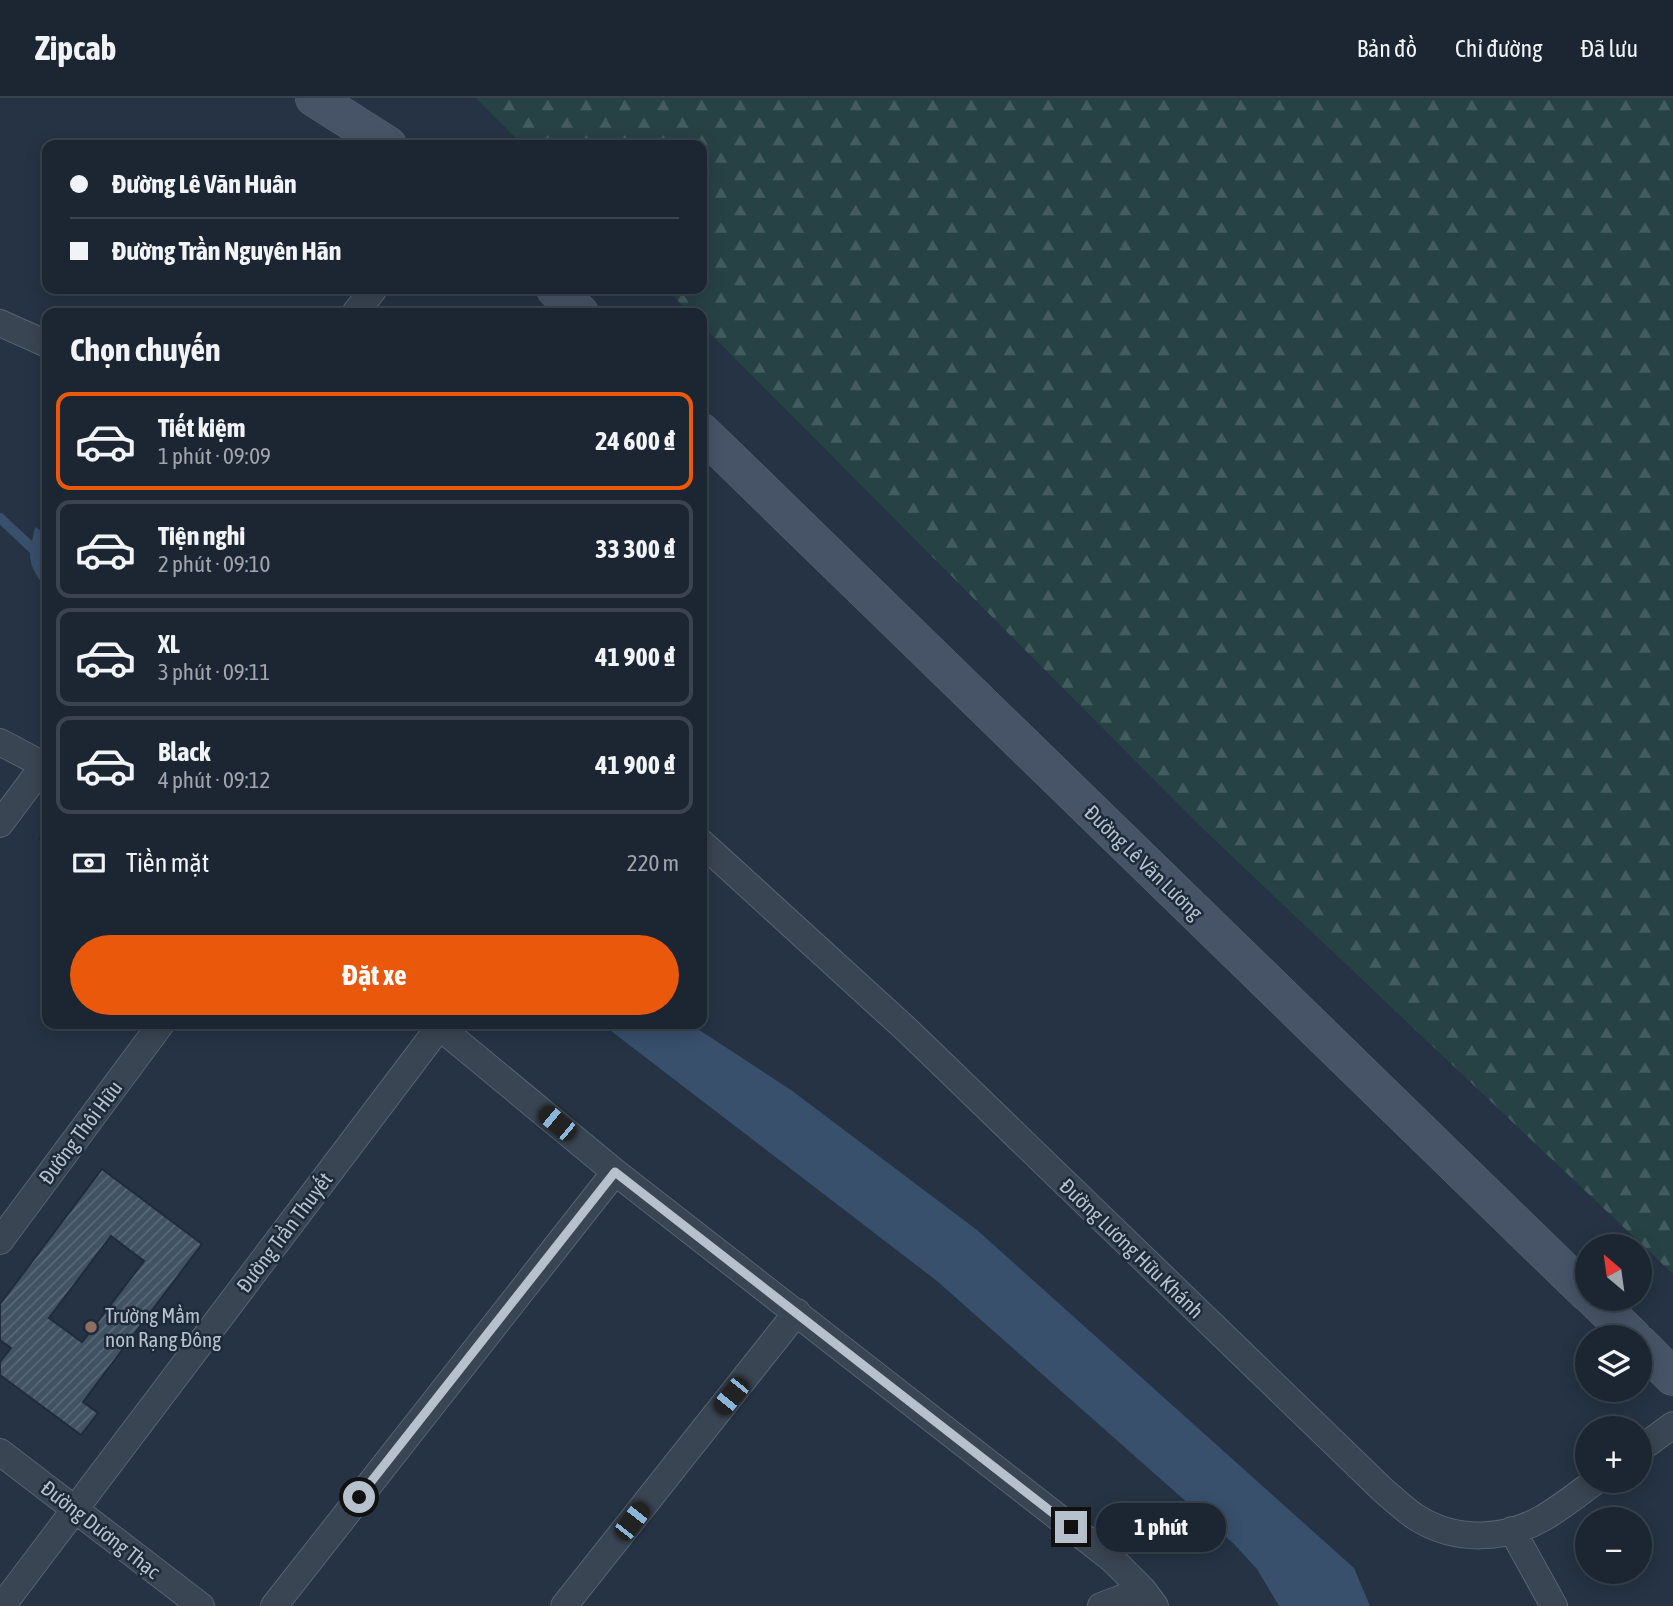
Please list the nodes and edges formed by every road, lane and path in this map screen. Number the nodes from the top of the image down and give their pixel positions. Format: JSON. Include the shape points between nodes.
{"nodes":[{"id":1,"x":314,"y":98,"type":"edge"},
{"id":2,"x":380,"y":140,"type":"edge"},
{"id":3,"x":370,"y":294,"type":"edge"},
{"id":4,"x":560,"y":294,"type":"edge"},
{"id":5,"x":359,"y":308,"type":"edge"},
{"id":6,"x":575,"y":308,"type":"edge"},
{"id":7,"x":0,"y":323,"type":"edge"},
{"id":8,"x":42,"y":342,"type":"edge"},
{"id":9,"x":707,"y":437,"type":"edge"},
{"id":10,"x":0,"y":742,"type":"edge"},
{"id":11,"x":42,"y":764,"type":"edge"},
{"id":12,"x":42,"y":771,"type":"edge"},
{"id":13,"x":0,"y":824,"type":"edge"},
{"id":14,"x":707,"y":849,"type":"edge"},
{"id":15,"x":157,"y":1029,"type":"edge"},
{"id":16,"x":435,"y":1029,"type":"edge"},
{"id":17,"x":443,"y":1029,"type":"edge"},
{"id":18,"x":615,"y":1172,"type":"junction"},
{"id":19,"x":0,"y":1241,"type":"edge"},
{"id":20,"x":1575,"y":1281,"type":"edge"},
{"id":21,"x":1606,"y":1311,"type":"edge"},
{"id":22,"x":797,"y":1312,"type":"junction"},
{"id":23,"x":1621,"y":1325,"type":"edge"},
{"id":24,"x":1652,"y":1356,"type":"edge"},
{"id":25,"x":1673,"y":1377,"type":"edge"},
{"id":26,"x":1673,"y":1425,"type":"edge"},
{"id":27,"x":1652,"y":1440,"type":"edge"},
{"id":28,"x":0,"y":1452,"type":"edge"},
{"id":29,"x":1578,"y":1493,"type":"edge"},
{"id":30,"x":75,"y":1508,"type":"junction"},
{"id":31,"x":1512,"y":1530,"type":"junction"},
{"id":32,"x":1149,"y":1598,"type":"edge"},
{"id":33,"x":2,"y":1606,"type":"edge"},
{"id":34,"x":201,"y":1606,"type":"edge"},
{"id":35,"x":274,"y":1606,"type":"edge"},
{"id":36,"x":566,"y":1606,"type":"edge"},
{"id":37,"x":1101,"y":1606,"type":"edge"},
{"id":38,"x":1554,"y":1606,"type":"edge"}],
"edges":[{"from":1,"to":2,"type":"main road"},
{"from":3,"to":5,"type":"street"},
{"from":4,"to":6,"type":"main road"},
{"from":7,"to":8,"type":"street"},
{"from":9,"to":20,"type":"main road","name":"Đường Lê Văn Lương"},
{"from":10,"to":11,"type":"street"},
{"from":12,"to":13,"type":"street"},
{"from":14,"to":31,"type":"street","name":"Đường Lương Hữu Khánh","via":[[907,1030],[1385,1492],[1418,1519],[1449,1533],[1482,1536]]},
{"from":15,"to":19,"type":"street","name":"Đường Thôi Hữu"},
{"from":16,"to":30,"type":"street","name":"Đường Trần Thuyết"},
{"from":17,"to":18,"type":"street"},
{"from":18,"to":22,"type":"street"},
{"from":18,"to":35,"type":"street"},
{"from":21,"to":23,"type":"main road"},
{"from":22,"to":32,"type":"street","via":[[1113,1560]]},
{"from":22,"to":36,"type":"street"},
{"from":24,"to":25,"type":"main road"},
{"from":26,"to":27,"type":"street"},
{"from":28,"to":30,"type":"street","name":"Đường Dương Thạc"},
{"from":29,"to":31,"type":"street","name":"Đường Lương Hữu Khánh","via":[[1541,1519]]},
{"from":30,"to":33,"type":"street","name":"Đường Trần Thuyết"},
{"from":30,"to":34,"type":"street","name":"Đường Dương Thạc"},
{"from":31,"to":38,"type":"street"},
{"from":32,"to":37,"type":"street"}]}
